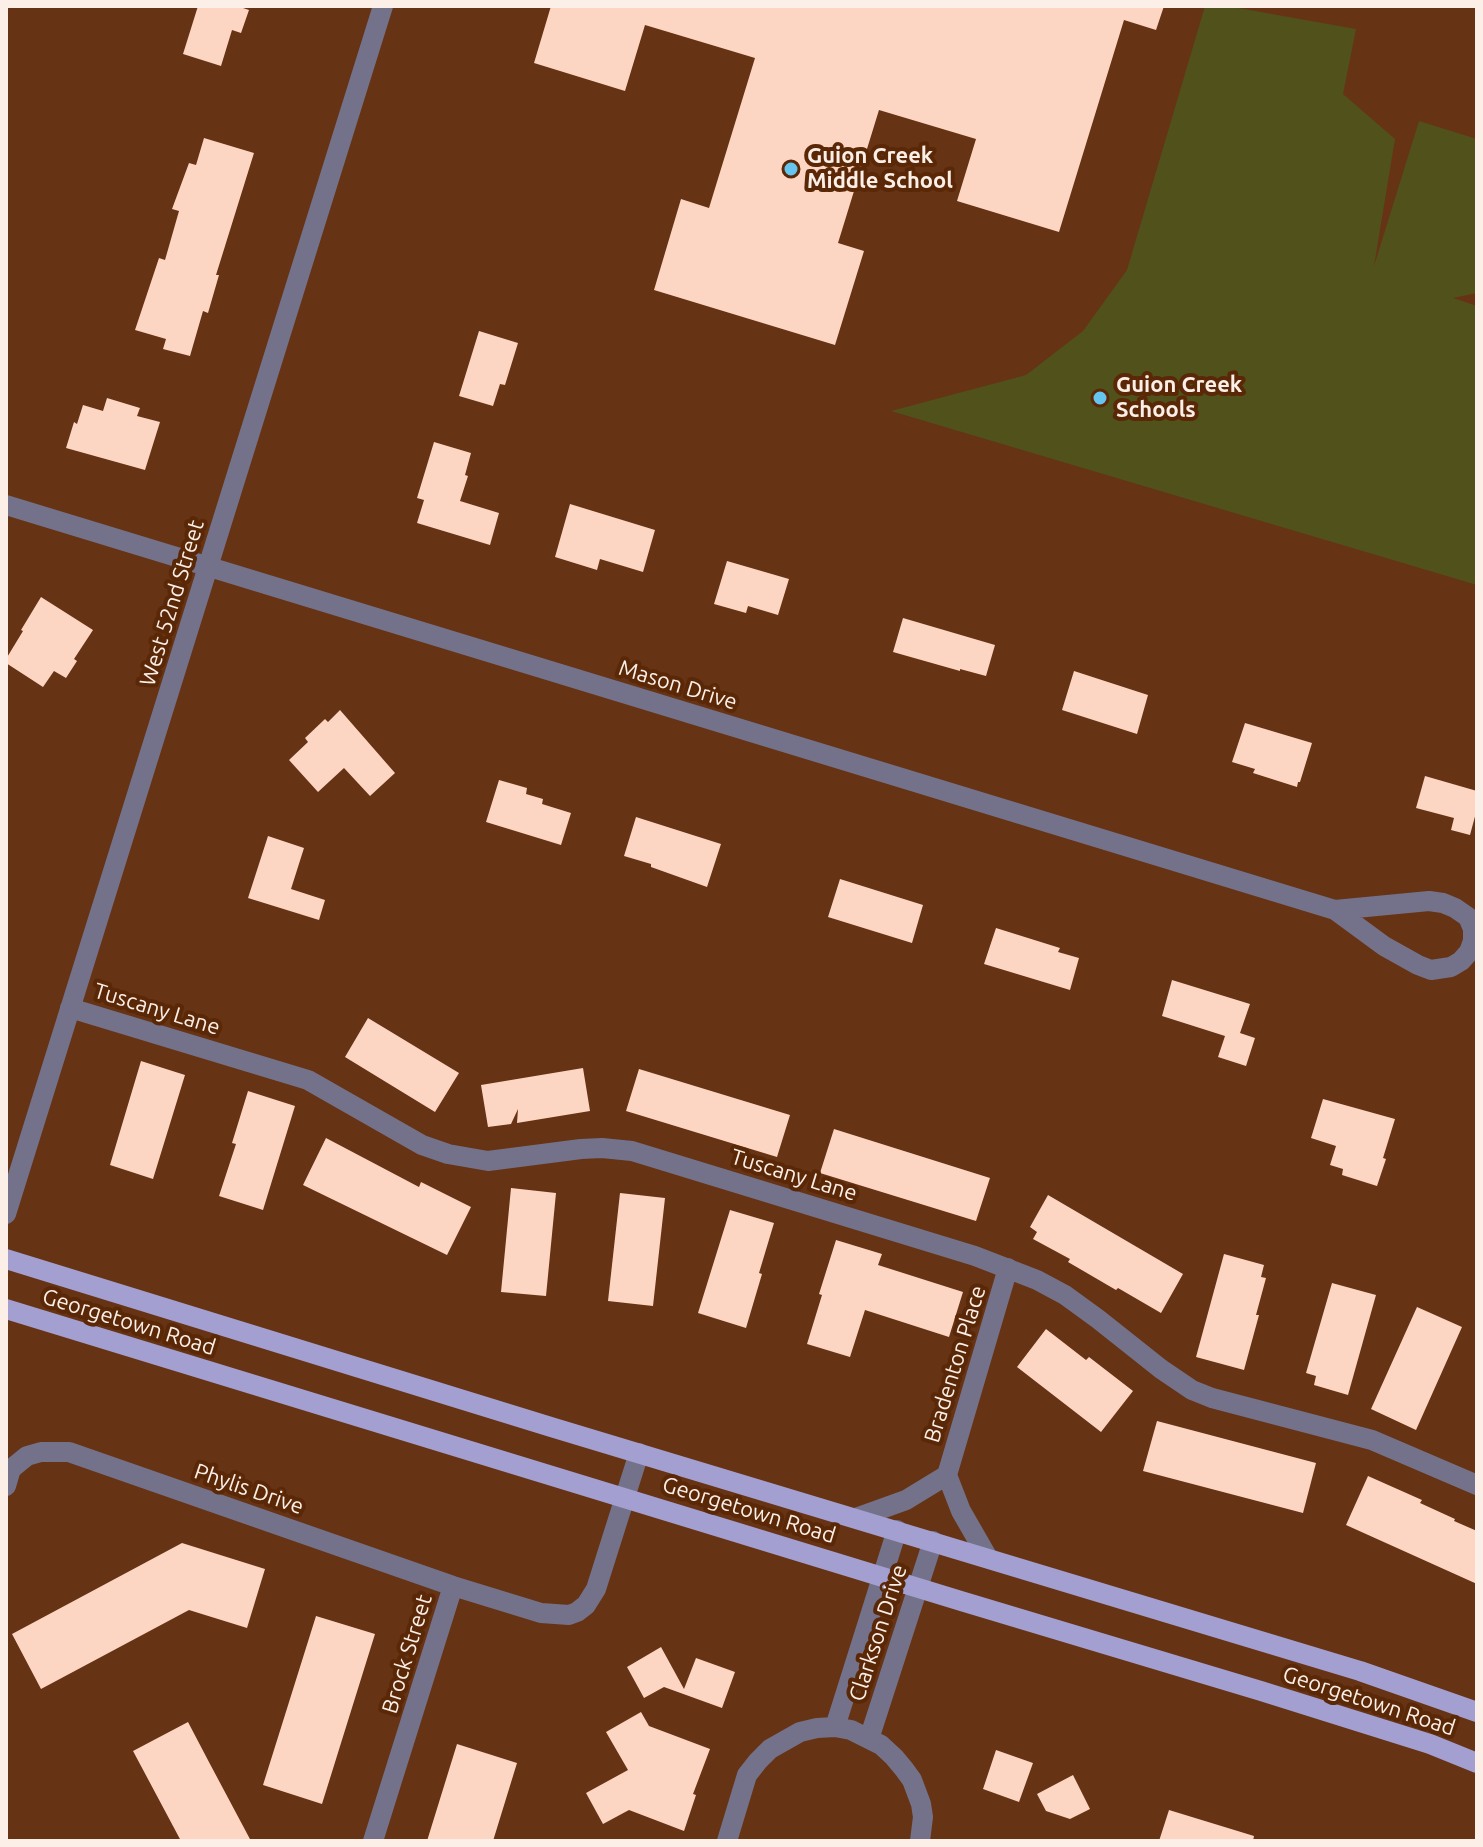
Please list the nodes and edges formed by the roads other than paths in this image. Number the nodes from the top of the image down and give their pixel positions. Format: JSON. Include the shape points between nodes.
{"nodes":[{"id":1,"x":383,"y":6,"type":"edge"},
{"id":2,"x":6,"y":505,"type":"edge"},
{"id":3,"x":208,"y":567,"type":"junction"},
{"id":4,"x":1335,"y":910,"type":"junction"},
{"id":5,"x":70,"y":1008,"type":"junction"},
{"id":6,"x":6,"y":1214,"type":"edge"},
{"id":7,"x":6,"y":1259,"type":"edge"},
{"id":8,"x":1008,"y":1268,"type":"junction"},
{"id":9,"x":6,"y":1309,"type":"edge"},
{"id":10,"x":639,"y":1453,"type":"junction"},
{"id":11,"x":947,"y":1475,"type":"junction"},
{"id":12,"x":1477,"y":1485,"type":"edge"},
{"id":13,"x":6,"y":1486,"type":"edge"},
{"id":14,"x":625,"y":1498,"type":"junction"},
{"id":15,"x":856,"y":1518,"type":"junction"},
{"id":16,"x":897,"y":1530,"type":"junction"},
{"id":17,"x":933,"y":1541,"type":"junction"},
{"id":18,"x":988,"y":1558,"type":"junction"},
{"id":19,"x":882,"y":1576,"type":"junction"},
{"id":20,"x":453,"y":1586,"type":"junction"},
{"id":21,"x":918,"y":1588,"type":"junction"},
{"id":22,"x":1477,"y":1712,"type":"edge"},
{"id":23,"x":852,"y":1732,"type":"junction"},
{"id":24,"x":1477,"y":1763,"type":"edge"},
{"id":25,"x":373,"y":1841,"type":"edge"},
{"id":26,"x":727,"y":1841,"type":"edge"},
{"id":27,"x":920,"y":1841,"type":"edge"}],
"edges":[{"from":1,"to":3,"type":"street","name":"West 52nd Street"},
{"from":2,"to":3,"type":"street","name":"Mason Drive"},
{"from":3,"to":4,"type":"street","name":"Mason Drive"},
{"from":3,"to":5,"type":"street","name":"West 52nd Street"},
{"from":4,"to":4,"type":"street","name":"Mason Drive","via":[[1384,946],[1431,970],[1461,961],[1473,941],[1468,917],[1443,903]]},
{"from":5,"to":6,"type":"street","name":"West 52nd Street"},
{"from":5,"to":8,"type":"street","name":"Tuscany Lane","via":[[308,1080],[448,1154],[488,1161],[581,1149],[632,1151]]},
{"from":7,"to":10,"type":"main road","name":"Georgetown Road"},
{"from":8,"to":11,"type":"street","name":"Bradenton Place"},
{"from":8,"to":12,"type":"street","name":"Tuscany Lane","via":[[1065,1295],[1192,1390],[1372,1440]]},
{"from":9,"to":14,"type":"main road","name":"Georgetown Road"},
{"from":10,"to":14,"type":"street","name":"Brock Street"},
{"from":10,"to":15,"type":"main road","name":"Georgetown Road"},
{"from":11,"to":15,"type":"street","via":[[906,1500]]},
{"from":11,"to":18,"type":"street"},
{"from":13,"to":20,"type":"street","name":"Phylis Drive","via":[[11,1469],[27,1456],[69,1452]]},
{"from":14,"to":19,"type":"main road","name":"Georgetown Road"},
{"from":14,"to":20,"type":"street","name":"Brock Street","via":[[596,1589],[577,1612],[541,1613]]},
{"from":15,"to":16,"type":"main road","name":"Georgetown Road"},
{"from":16,"to":17,"type":"main road","name":"Georgetown Road"},
{"from":16,"to":19,"type":"street","name":"Clarkson Drive"},
{"from":17,"to":18,"type":"main road","name":"Georgetown Road"},
{"from":17,"to":21,"type":"street","name":"Clarkson Drive"},
{"from":18,"to":22,"type":"main road","name":"Georgetown Road"},
{"from":19,"to":21,"type":"main road","name":"Georgetown Road"},
{"from":19,"to":23,"type":"street","name":"Clarkson Drive"},
{"from":20,"to":25,"type":"street","name":"Brock Street"},
{"from":21,"to":23,"type":"street","name":"Clarkson Drive"},
{"from":21,"to":24,"type":"main road","name":"Georgetown Road","via":[[1328,1712]]},
{"from":23,"to":26,"type":"street","name":"Clarkson Drive","via":[[800,1732],[764,1755],[747,1775]]},
{"from":23,"to":27,"type":"street","via":[[881,1745],[912,1780],[923,1817]]}]}
